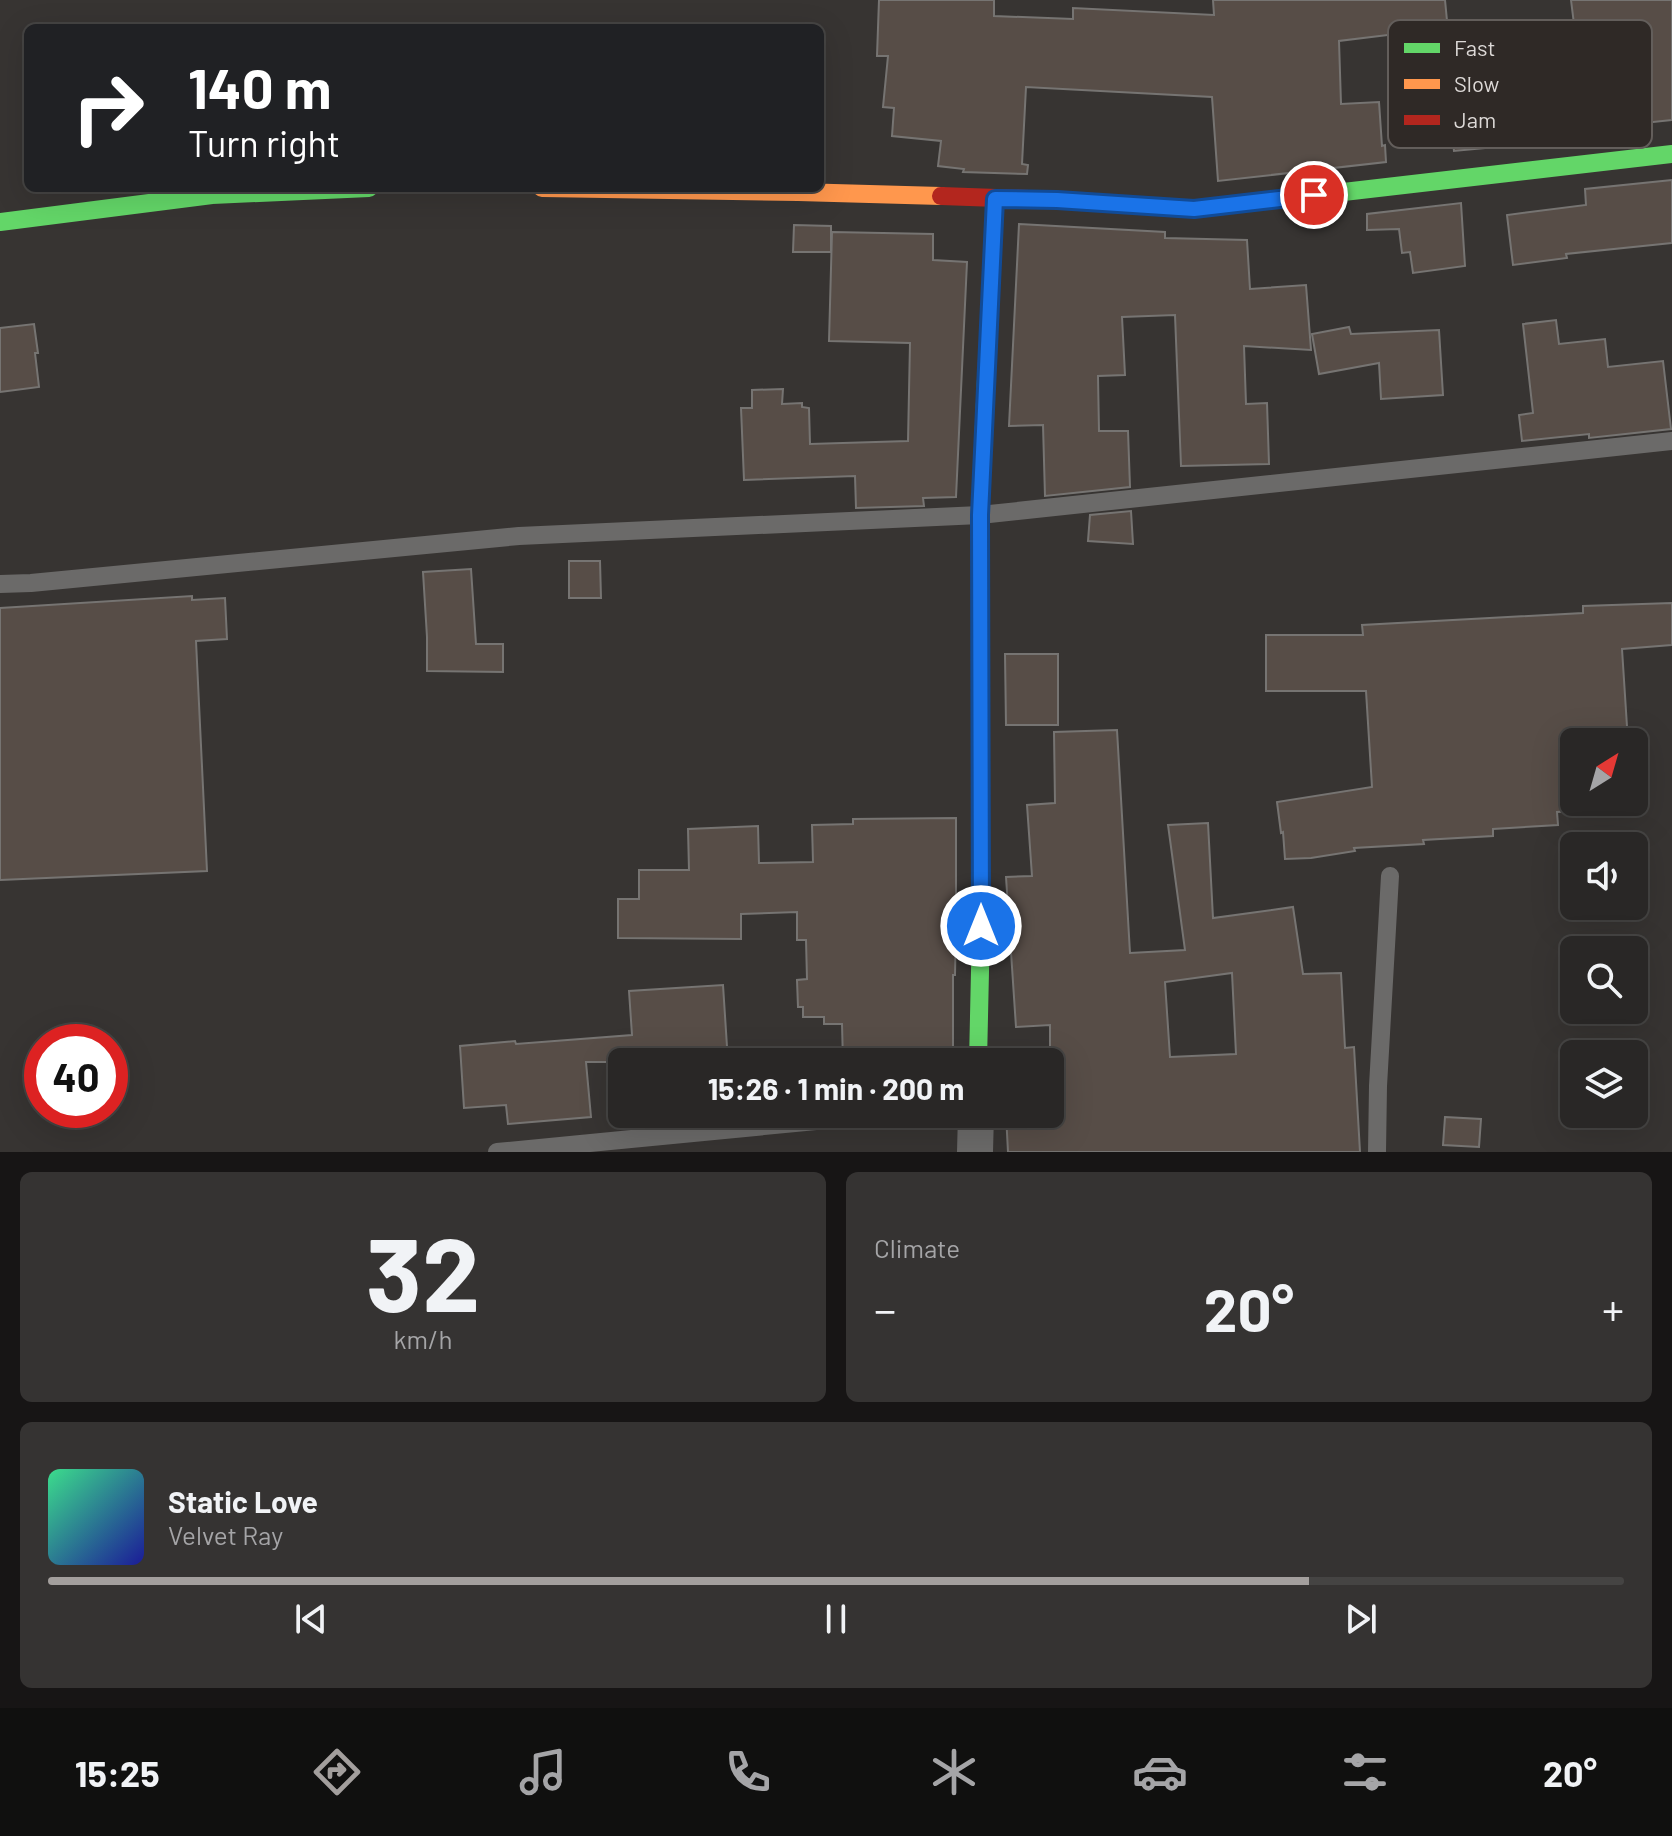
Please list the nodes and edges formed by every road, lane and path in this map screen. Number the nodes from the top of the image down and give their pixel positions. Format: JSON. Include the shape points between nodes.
{"nodes":[{"id":1,"x":1672,"y":154,"type":"edge"},
{"id":2,"x":279,"y":192,"type":"edge"},
{"id":3,"x":798,"y":192,"type":"edge"},
{"id":4,"x":995,"y":199,"type":"junction"},
{"id":5,"x":0,"y":222,"type":"edge"},
{"id":6,"x":1672,"y":441,"type":"edge"},
{"id":7,"x":980,"y":515,"type":"junction"},
{"id":8,"x":0,"y":584,"type":"edge"},
{"id":9,"x":1390,"y":876,"type":"dead end"},
{"id":10,"x":978,"y":1048,"type":"edge"},
{"id":11,"x":745,"y":1128,"type":"edge"},
{"id":12,"x":976,"y":1128,"type":"edge"},
{"id":13,"x":497,"y":1152,"type":"edge"},
{"id":14,"x":975,"y":1152,"type":"edge"},
{"id":15,"x":1377,"y":1152,"type":"edge"}],
"edges":[{"from":1,"to":4,"type":"street","via":[[1194,209]]},
{"from":2,"to":5,"type":"street","via":[[212,195]]},
{"from":3,"to":4,"type":"street"},
{"from":4,"to":7,"type":"street"},
{"from":6,"to":7,"type":"lane"},
{"from":7,"to":8,"type":"lane","via":[[519,536]]},
{"from":7,"to":10,"type":"street"},
{"from":9,"to":15,"type":"lane"},
{"from":11,"to":13,"type":"lane"},
{"from":12,"to":14,"type":"street"}]}
